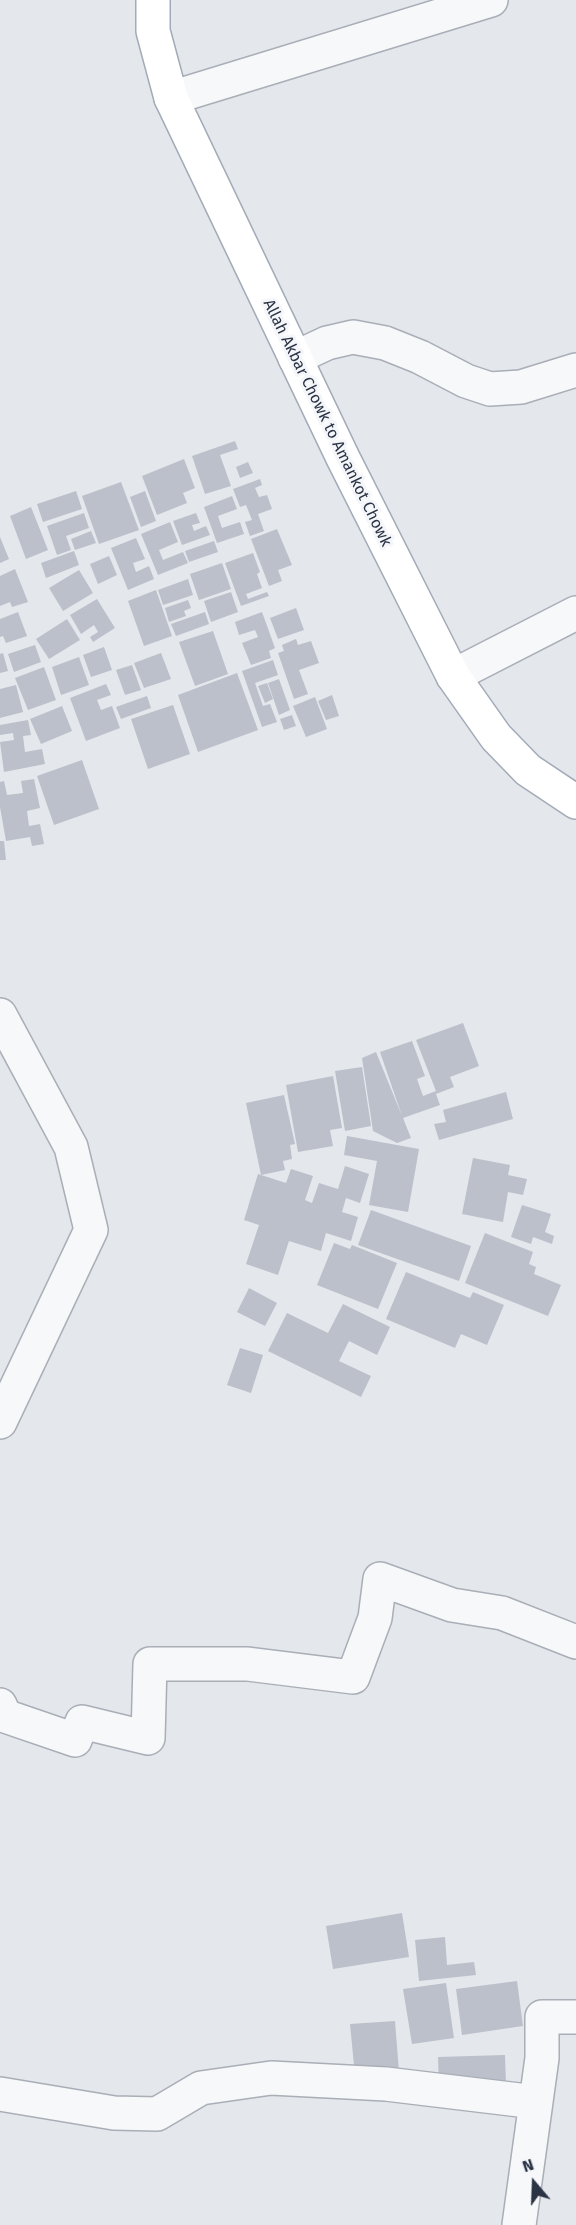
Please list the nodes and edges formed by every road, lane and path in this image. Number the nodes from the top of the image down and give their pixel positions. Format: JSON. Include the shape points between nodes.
{"nodes":[{"id":1,"x":153,"y":0,"type":"edge"},
{"id":2,"x":491,"y":0,"type":"edge"},
{"id":3,"x":171,"y":99,"type":"junction"},
{"id":4,"x":295,"y":358,"type":"junction"},
{"id":5,"x":576,"y":370,"type":"edge"},
{"id":6,"x":576,"y":613,"type":"edge"},
{"id":7,"x":453,"y":676,"type":"junction"},
{"id":8,"x":576,"y":802,"type":"edge"},
{"id":9,"x":0,"y":1015,"type":"edge"},
{"id":10,"x":0,"y":1422,"type":"edge"},
{"id":11,"x":576,"y":1642,"type":"edge"},
{"id":12,"x":0,"y":1705,"type":"edge"},
{"id":13,"x":576,"y":2017,"type":"edge"},
{"id":14,"x":0,"y":2094,"type":"edge"},
{"id":15,"x":536,"y":2102,"type":"junction"},
{"id":16,"x":519,"y":2225,"type":"edge"}],
"edges":[{"from":1,"to":3,"type":"main road","name":"Allah Akbar Chowk to Amankot Chowk","via":[[153,31]]},
{"from":2,"to":3,"type":"street"},
{"from":3,"to":4,"type":"main road","name":"Allah Akbar Chowk to Amankot Chowk"},
{"from":4,"to":5,"type":"street","via":[[327,343],[353,337],[393,346],[466,381],[490,388],[521,387]]},
{"from":4,"to":7,"type":"main road","name":"Allah Akbar Chowk to Amankot Chowk"},
{"from":6,"to":7,"type":"street"},
{"from":7,"to":8,"type":"main road","name":"Allah Akbar Chowk to Amankot Chowk","via":[[504,745],[528,770]]},
{"from":9,"to":10,"type":"street","via":[[70,1147],[91,1230]]},
{"from":11,"to":12,"type":"street","via":[[502,1613],[452,1605],[380,1579],[375,1618],[353,1677],[248,1664],[150,1664],[148,1738],[81,1722],[75,1740],[5,1716]]},
{"from":13,"to":15,"type":"street","via":[[542,2017]]},
{"from":14,"to":15,"type":"street","via":[[114,2113],[157,2114],[201,2088],[271,2078],[386,2084]]},
{"from":15,"to":16,"type":"street"}]}
